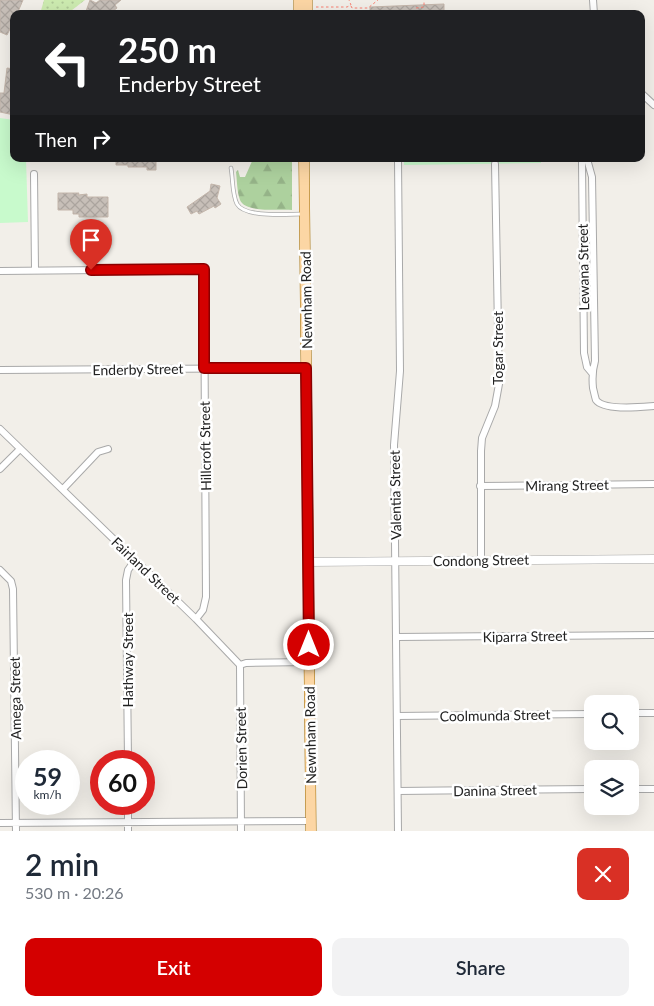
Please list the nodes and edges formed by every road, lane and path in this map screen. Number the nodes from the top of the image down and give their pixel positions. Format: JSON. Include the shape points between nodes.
{"nodes":[{"id":1,"x":349,"y":0,"type":"edge"},
{"id":2,"x":378,"y":0,"type":"edge"},
{"id":3,"x":424,"y":0,"type":"edge"},
{"id":4,"x":351,"y":6,"type":"junction"},
{"id":5,"x":309,"y":7,"type":"edge"},
{"id":6,"x":416,"y":8,"type":"dead end"},
{"id":7,"x":304,"y":162,"type":"edge"},
{"id":8,"x":398,"y":162,"type":"edge"},
{"id":9,"x":582,"y":162,"type":"edge"},
{"id":10,"x":589,"y":162,"type":"edge"},
{"id":11,"x":495,"y":164,"type":"dead end"},
{"id":12,"x":231,"y":168,"type":"dead end"},
{"id":13,"x":34,"y":174,"type":"dead end"},
{"id":14,"x":305,"y":214,"type":"junction"},
{"id":15,"x":35,"y":270,"type":"junction"},
{"id":16,"x":0,"y":271,"type":"edge"},
{"id":17,"x":204,"y":368,"type":"junction"},
{"id":18,"x":306,"y":368,"type":"junction"},
{"id":19,"x":0,"y":370,"type":"edge"},
{"id":20,"x":592,"y":373,"type":"junction"},
{"id":21,"x":654,"y":406,"type":"edge"},
{"id":22,"x":0,"y":429,"type":"edge"},
{"id":23,"x":20,"y":449,"type":"junction"},
{"id":24,"x":108,"y":449,"type":"dead end"},
{"id":25,"x":0,"y":469,"type":"edge"},
{"id":26,"x":654,"y":484,"type":"edge"},
{"id":27,"x":480,"y":486,"type":"junction"},
{"id":28,"x":63,"y":489,"type":"junction"},
{"id":29,"x":654,"y":559,"type":"edge"},
{"id":30,"x":135,"y":560,"type":"junction"},
{"id":31,"x":481,"y":560,"type":"junction"},
{"id":32,"x":396,"y":561,"type":"junction"},
{"id":33,"x":308,"y":562,"type":"junction"},
{"id":34,"x":0,"y":570,"type":"edge"},
{"id":35,"x":196,"y":619,"type":"junction"},
{"id":36,"x":654,"y":635,"type":"edge"},
{"id":37,"x":396,"y":638,"type":"junction"},
{"id":38,"x":309,"y":662,"type":"junction"},
{"id":39,"x":240,"y":665,"type":"junction"},
{"id":40,"x":639,"y":713,"type":"edge"},
{"id":41,"x":654,"y":713,"type":"edge"},
{"id":42,"x":584,"y":714,"type":"edge"},
{"id":43,"x":398,"y":716,"type":"junction"},
{"id":44,"x":128,"y":750,"type":"edge"},
{"id":45,"x":654,"y":788,"type":"edge"},
{"id":46,"x":584,"y":789,"type":"edge"},
{"id":47,"x":639,"y":789,"type":"edge"},
{"id":48,"x":398,"y":791,"type":"junction"},
{"id":49,"x":128,"y":815,"type":"edge"},
{"id":50,"x":241,"y":822,"type":"junction"},
{"id":51,"x":0,"y":823,"type":"edge"},
{"id":52,"x":16,"y":823,"type":"junction"},
{"id":53,"x":128,"y":823,"type":"junction"},
{"id":54,"x":311,"y":826,"type":"edge"},
{"id":55,"x":16,"y":831,"type":"edge"},
{"id":56,"x":128,"y":831,"type":"edge"},
{"id":57,"x":241,"y":831,"type":"edge"},
{"id":58,"x":398,"y":831,"type":"edge"}],
"edges":[{"from":1,"to":4,"type":"path"},
{"from":2,"to":4,"type":"path","via":[[368,8]]},
{"from":3,"to":6,"type":"path","via":[[424,8]]},
{"from":4,"to":5,"type":"path"},
{"from":7,"to":14,"type":"main road","name":"Newnham Road"},
{"from":8,"to":32,"type":"street","name":"Valentia Street","via":[[400,371],[394,445]]},
{"from":9,"to":20,"type":"street","name":"Lewana Street","via":[[584,352],[586,367]]},
{"from":10,"to":20,"type":"street","name":"Lewana Street","via":[[592,177],[595,361]]},
{"from":11,"to":27,"type":"street","name":"Togar Street","via":[[499,384],[495,406],[482,438]]},
{"from":12,"to":14,"type":"lane","via":[[236,201],[243,210]]},
{"from":13,"to":15,"type":"street"},
{"from":14,"to":18,"type":"main road","name":"Newnham Road"},
{"from":15,"to":16,"type":"street"},
{"from":15,"to":17,"type":"street","name":"Hillcroft Street","via":[[204,269]]},
{"from":17,"to":18,"type":"street","name":"Enderby Street"},
{"from":17,"to":19,"type":"street","name":"Enderby Street"},
{"from":17,"to":35,"type":"street","name":"Hillcroft Street","via":[[206,597],[203,610]]},
{"from":18,"to":33,"type":"main road","name":"Newnham Road"},
{"from":20,"to":21,"type":"street","name":"Lewana Street","via":[[596,400],[603,406]]},
{"from":22,"to":23,"type":"street","name":"Fairland Street"},
{"from":23,"to":25,"type":"street"},
{"from":23,"to":28,"type":"street","name":"Fairland Street"},
{"from":24,"to":28,"type":"street","via":[[98,452]]},
{"from":26,"to":27,"type":"street","name":"Mirang Street"},
{"from":27,"to":31,"type":"street","name":"Togar Street"},
{"from":28,"to":30,"type":"street","name":"Fairland Street"},
{"from":29,"to":31,"type":"street","name":"Condong Street"},
{"from":30,"to":35,"type":"street","name":"Fairland Street"},
{"from":30,"to":44,"type":"street","name":"Hathway Street","via":[[126,580]]},
{"from":31,"to":32,"type":"street","name":"Condong Street"},
{"from":32,"to":33,"type":"street","name":"Condong Street"},
{"from":32,"to":37,"type":"street","name":"Valentia Street"},
{"from":33,"to":38,"type":"main road","name":"Newnham Road"},
{"from":34,"to":52,"type":"street","name":"Amega Street","via":[[14,589]]},
{"from":35,"to":39,"type":"street","name":"Fairland Street"},
{"from":36,"to":37,"type":"street","name":"Kiparra Street"},
{"from":37,"to":43,"type":"street","name":"Valentia Street"},
{"from":38,"to":39,"type":"street"},
{"from":38,"to":54,"type":"main road","name":"Newnham Road"},
{"from":39,"to":50,"type":"street","name":"Dorien Street"},
{"from":40,"to":41,"type":"street"},
{"from":42,"to":43,"type":"street","name":"Coolmunda Street"},
{"from":43,"to":48,"type":"street","name":"Valentia Street"},
{"from":45,"to":47,"type":"street"},
{"from":46,"to":48,"type":"street","name":"Danina Street"},
{"from":48,"to":58,"type":"street","name":"Valentia Street"},
{"from":49,"to":53,"type":"street"},
{"from":50,"to":53,"type":"street"},
{"from":50,"to":54,"type":"street"},
{"from":50,"to":57,"type":"street","name":"Dorien Street"},
{"from":51,"to":52,"type":"street"},
{"from":52,"to":53,"type":"street"},
{"from":52,"to":55,"type":"street","name":"Amega Street"},
{"from":53,"to":56,"type":"street"}]}
